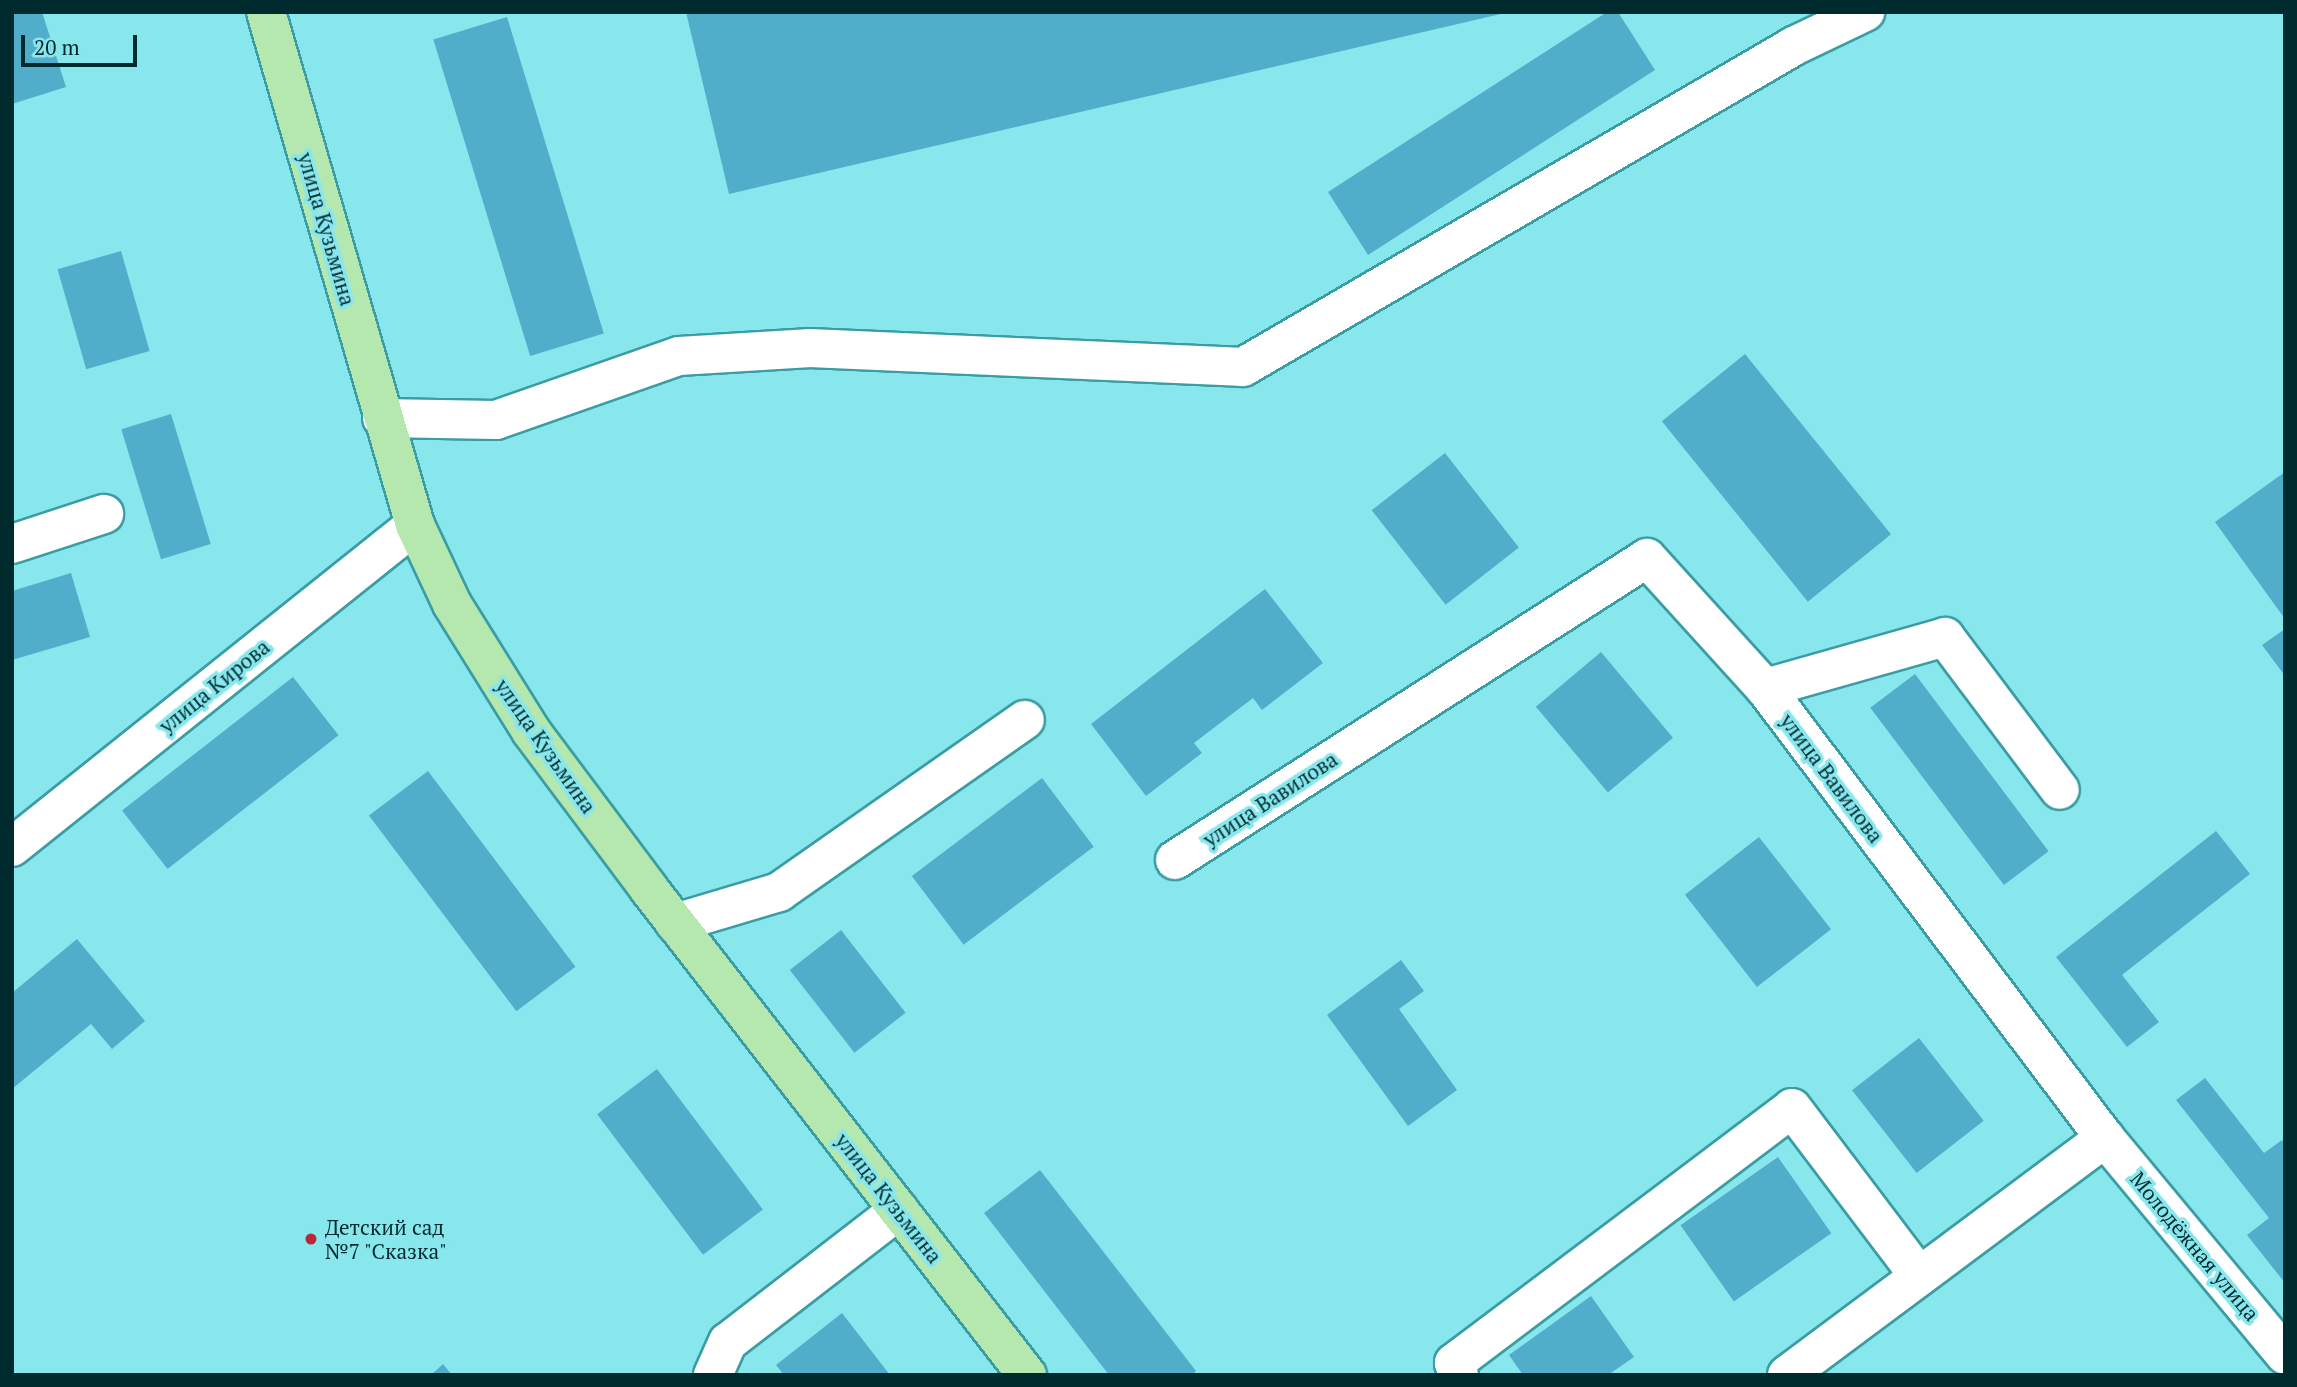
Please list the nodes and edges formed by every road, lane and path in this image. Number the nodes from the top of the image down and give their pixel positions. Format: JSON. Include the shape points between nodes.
{"nodes":[{"id":1,"x":266,"y":12,"type":"edge"},
{"id":2,"x":1865,"y":12,"type":"edge"},
{"id":3,"x":382,"y":418,"type":"junction"},
{"id":4,"x":104,"y":514,"type":"dead end"},
{"id":5,"x":415,"y":525,"type":"junction"},
{"id":6,"x":12,"y":544,"type":"edge"},
{"id":7,"x":1765,"y":688,"type":"junction"},
{"id":8,"x":1024,"y":720,"type":"dead end"},
{"id":9,"x":2060,"y":790,"type":"dead end"},
{"id":10,"x":12,"y":847,"type":"edge"},
{"id":11,"x":1175,"y":860,"type":"dead end"},
{"id":12,"x":675,"y":923,"type":"junction"},
{"id":13,"x":2105,"y":1138,"type":"junction"},
{"id":14,"x":899,"y":1210,"type":"junction"},
{"id":15,"x":1920,"y":1276,"type":"junction"},
{"id":16,"x":2285,"y":1354,"type":"edge"},
{"id":17,"x":1450,"y":1371,"type":"edge"},
{"id":18,"x":713,"y":1375,"type":"edge"},
{"id":19,"x":1027,"y":1375,"type":"edge"},
{"id":20,"x":1787,"y":1375,"type":"edge"}],
"edges":[{"from":1,"to":3,"type":"main road","name":"улица Кузьмина"},
{"from":2,"to":3,"type":"street","via":[[1794,46],[1243,367],[811,348],[679,356],[496,420]]},
{"from":3,"to":5,"type":"main road","name":"улица Кузьмина"},
{"from":4,"to":6,"type":"street"},
{"from":5,"to":10,"type":"street","name":"улица Кирова"},
{"from":5,"to":12,"type":"main road","name":"улица Кузьмина","via":[[452,604],[531,731]]},
{"from":7,"to":9,"type":"street","via":[[1945,638]]},
{"from":7,"to":11,"type":"street","name":"улица Вавилова","via":[[1647,558]]},
{"from":7,"to":13,"type":"street","name":"улица Вавилова"},
{"from":8,"to":12,"type":"street","via":[[779,892]]},
{"from":12,"to":14,"type":"main road","name":"улица Кузьмина"},
{"from":13,"to":15,"type":"street"},
{"from":13,"to":16,"type":"street","name":"Молодёжная улица"},
{"from":14,"to":18,"type":"street","via":[[729,1342]]},
{"from":14,"to":19,"type":"main road","name":"улица Кузьмина"},
{"from":15,"to":17,"type":"street","via":[[1792,1108]]},
{"from":15,"to":20,"type":"street"}]}
